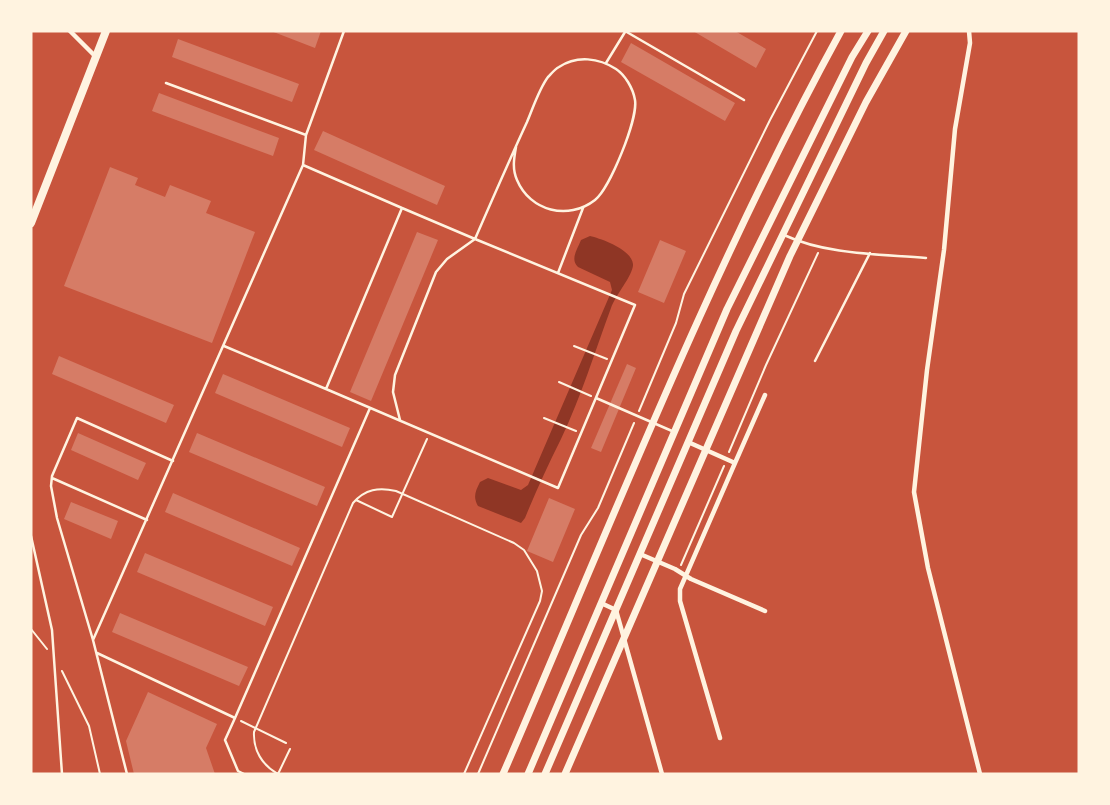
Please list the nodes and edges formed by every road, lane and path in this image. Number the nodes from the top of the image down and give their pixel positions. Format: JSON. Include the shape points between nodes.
{"nodes":[{"id":1,"x":70,"y":31,"type":"edge"},
{"id":2,"x":106,"y":31,"type":"edge"},
{"id":3,"x":344,"y":31,"type":"edge"},
{"id":4,"x":625,"y":31,"type":"edge"},
{"id":5,"x":817,"y":31,"type":"edge"},
{"id":6,"x":841,"y":31,"type":"edge"},
{"id":7,"x":868,"y":31,"type":"edge"},
{"id":8,"x":884,"y":31,"type":"edge"},
{"id":9,"x":906,"y":31,"type":"edge"},
{"id":10,"x":968,"y":31,"type":"edge"},
{"id":11,"x":96,"y":56,"type":"junction"},
{"id":12,"x":606,"y":63,"type":"junction"},
{"id":13,"x":166,"y":83,"type":"dead end"},
{"id":14,"x":744,"y":100,"type":"dead end"},
{"id":15,"x":306,"y":135,"type":"junction"},
{"id":16,"x":516,"y":146,"type":"junction"},
{"id":17,"x":303,"y":165,"type":"junction"},
{"id":18,"x":402,"y":208,"type":"junction"},
{"id":19,"x":583,"y":208,"type":"junction"},
{"id":20,"x":31,"y":223,"type":"edge"},
{"id":21,"x":783,"y":234,"type":"junction"},
{"id":22,"x":475,"y":239,"type":"junction"},
{"id":23,"x":797,"y":241,"type":"junction"},
{"id":24,"x":821,"y":247,"type":"junction"},
{"id":25,"x":870,"y":253,"type":"junction"},
{"id":26,"x":926,"y":258,"type":"dead end"},
{"id":27,"x":558,"y":273,"type":"junction"},
{"id":28,"x":224,"y":346,"type":"junction"},
{"id":29,"x":574,"y":346,"type":"dead end"},
{"id":30,"x":611,"y":361,"type":"junction"},
{"id":31,"x":815,"y":361,"type":"dead end"},
{"id":32,"x":559,"y":382,"type":"dead end"},
{"id":33,"x":326,"y":389,"type":"junction"},
{"id":34,"x":765,"y":395,"type":"dead end"},
{"id":35,"x":596,"y":398,"type":"junction"},
{"id":36,"x":370,"y":408,"type":"junction"},
{"id":37,"x":637,"y":416,"type":"junction"},
{"id":38,"x":544,"y":418,"type":"dead end"},
{"id":39,"x":401,"y":421,"type":"junction"},
{"id":40,"x":654,"y":423,"type":"junction"},
{"id":41,"x":674,"y":432,"type":"junction"},
{"id":42,"x":430,"y":433,"type":"junction"},
{"id":43,"x":581,"y":433,"type":"junction"},
{"id":44,"x":688,"y":442,"type":"junction"},
{"id":45,"x":704,"y":450,"type":"junction"},
{"id":46,"x":726,"y":460,"type":"junction"},
{"id":47,"x":173,"y":461,"type":"junction"},
{"id":48,"x":734,"y":463,"type":"junction"},
{"id":49,"x":52,"y":478,"type":"junction"},
{"id":50,"x":403,"y":494,"type":"junction"},
{"id":51,"x":356,"y":500,"type":"junction"},
{"id":52,"x":146,"y":520,"type":"junction"},
{"id":53,"x":31,"y":536,"type":"edge"},
{"id":54,"x":640,"y":554,"type":"junction"},
{"id":55,"x":657,"y":561,"type":"junction"},
{"id":56,"x":679,"y":571,"type":"junction"},
{"id":57,"x":686,"y":576,"type":"junction"},
{"id":58,"x":601,"y":603,"type":"junction"},
{"id":59,"x":616,"y":610,"type":"junction"},
{"id":60,"x":765,"y":611,"type":"dead end"},
{"id":61,"x":31,"y":629,"type":"edge"},
{"id":62,"x":93,"y":640,"type":"junction"},
{"id":63,"x":625,"y":641,"type":"junction"},
{"id":64,"x":97,"y":652,"type":"junction"},
{"id":65,"x":54,"y":658,"type":"junction"},
{"id":66,"x":235,"y":718,"type":"junction"},
{"id":67,"x":256,"y":728,"type":"junction"},
{"id":68,"x":720,"y":738,"type":"dead end"},
{"id":69,"x":286,"y":743,"type":"dead end"},
{"id":70,"x":290,"y":749,"type":"dead end"},
{"id":71,"x":62,"y":774,"type":"edge"},
{"id":72,"x":100,"y":774,"type":"edge"},
{"id":73,"x":127,"y":774,"type":"edge"},
{"id":74,"x":244,"y":774,"type":"edge"},
{"id":75,"x":278,"y":774,"type":"edge"},
{"id":76,"x":464,"y":774,"type":"edge"},
{"id":77,"x":478,"y":774,"type":"edge"},
{"id":78,"x":503,"y":774,"type":"edge"},
{"id":79,"x":528,"y":774,"type":"edge"},
{"id":80,"x":545,"y":774,"type":"edge"},
{"id":81,"x":565,"y":774,"type":"edge"},
{"id":82,"x":662,"y":774,"type":"edge"},
{"id":83,"x":980,"y":774,"type":"edge"}],
"edges":[{"from":1,"to":11,"type":"street"},
{"from":2,"to":11,"type":"highway"},
{"from":3,"to":15,"type":"lane"},
{"from":4,"to":12,"type":"lane"},
{"from":4,"to":14,"type":"lane"},
{"from":5,"to":37,"type":"path","via":[[684,294],[676,323]]},
{"from":6,"to":40,"type":"main road","via":[[775,154]]},
{"from":7,"to":41,"type":"main road","via":[[852,57],[727,309]]},
{"from":8,"to":21,"type":"main road"},
{"from":9,"to":23,"type":"main road","via":[[866,102]]},
{"from":10,"to":83,"type":"street","via":[[970,43],[955,129],[944,250],[926,370],[914,492],[928,568]]},
{"from":11,"to":20,"type":"highway"},
{"from":12,"to":16,"type":"lane","via":[[574,60],[547,78]]},
{"from":12,"to":19,"type":"lane","via":[[630,84],[635,116],[606,186]]},
{"from":13,"to":15,"type":"lane"},
{"from":15,"to":17,"type":"lane"},
{"from":16,"to":19,"type":"lane","via":[[513,162],[516,178],[524,193],[536,204],[551,210],[567,212]]},
{"from":16,"to":22,"type":"lane"},
{"from":17,"to":18,"type":"lane"},
{"from":17,"to":28,"type":"lane"},
{"from":18,"to":22,"type":"lane"},
{"from":18,"to":33,"type":"lane"},
{"from":19,"to":27,"type":"lane"},
{"from":21,"to":23,"type":"lane"},
{"from":21,"to":44,"type":"main road","via":[[736,330]]},
{"from":22,"to":27,"type":"lane"},
{"from":22,"to":39,"type":"lane","via":[[441,265],[409,341],[393,383],[394,401]]},
{"from":23,"to":24,"type":"lane"},
{"from":23,"to":45,"type":"main road"},
{"from":24,"to":25,"type":"lane"},
{"from":24,"to":46,"type":"path","via":[[766,364]]},
{"from":25,"to":26,"type":"lane"},
{"from":25,"to":31,"type":"lane"},
{"from":27,"to":30,"type":"lane","via":[[635,305]]},
{"from":28,"to":33,"type":"lane"},
{"from":28,"to":47,"type":"lane"},
{"from":29,"to":30,"type":"path"},
{"from":30,"to":35,"type":"lane"},
{"from":32,"to":35,"type":"path"},
{"from":33,"to":36,"type":"lane"},
{"from":34,"to":48,"type":"street"},
{"from":35,"to":37,"type":"lane"},
{"from":35,"to":43,"type":"lane"},
{"from":36,"to":39,"type":"lane"},
{"from":36,"to":66,"type":"lane"},
{"from":37,"to":40,"type":"lane"},
{"from":37,"to":77,"type":"path","via":[[598,508],[581,535]]},
{"from":38,"to":43,"type":"path"},
{"from":39,"to":42,"type":"lane"},
{"from":40,"to":41,"type":"lane"},
{"from":40,"to":78,"type":"main road"},
{"from":41,"to":58,"type":"main road"},
{"from":42,"to":43,"type":"lane","via":[[558,488]]},
{"from":42,"to":50,"type":"path"},
{"from":44,"to":45,"type":"street"},
{"from":44,"to":54,"type":"main road"},
{"from":45,"to":46,"type":"street"},
{"from":45,"to":55,"type":"main road"},
{"from":46,"to":48,"type":"street"},
{"from":46,"to":56,"type":"path"},
{"from":47,"to":49,"type":"lane","via":[[77,418]]},
{"from":47,"to":52,"type":"lane"},
{"from":48,"to":57,"type":"street"},
{"from":49,"to":52,"type":"lane"},
{"from":49,"to":62,"type":"lane","via":[[58,518]]},
{"from":50,"to":51,"type":"path","via":[[376,488]]},
{"from":50,"to":51,"type":"path","via":[[392,517]]},
{"from":50,"to":76,"type":"path","via":[[514,543],[533,560],[541,583],[540,601]]},
{"from":51,"to":67,"type":"path"},
{"from":52,"to":62,"type":"lane"},
{"from":53,"to":65,"type":"lane","via":[[52,630]]},
{"from":54,"to":55,"type":"street"},
{"from":54,"to":59,"type":"main road"},
{"from":55,"to":56,"type":"street"},
{"from":55,"to":63,"type":"main road"},
{"from":56,"to":57,"type":"street"},
{"from":57,"to":60,"type":"street"},
{"from":57,"to":68,"type":"street","via":[[680,589],[680,601]]},
{"from":58,"to":59,"type":"street"},
{"from":58,"to":79,"type":"main road"},
{"from":59,"to":63,"type":"street"},
{"from":59,"to":80,"type":"main road"},
{"from":61,"to":65,"type":"path"},
{"from":62,"to":64,"type":"lane"},
{"from":63,"to":81,"type":"main road"},
{"from":63,"to":82,"type":"street"},
{"from":64,"to":66,"type":"lane"},
{"from":64,"to":73,"type":"lane"},
{"from":65,"to":71,"type":"lane"},
{"from":65,"to":72,"type":"path","via":[[89,726]]},
{"from":66,"to":67,"type":"path"},
{"from":66,"to":74,"type":"lane","via":[[225,740],[238,771]]},
{"from":67,"to":69,"type":"path"},
{"from":67,"to":75,"type":"path","via":[[257,753]]},
{"from":70,"to":75,"type":"path"}]}
